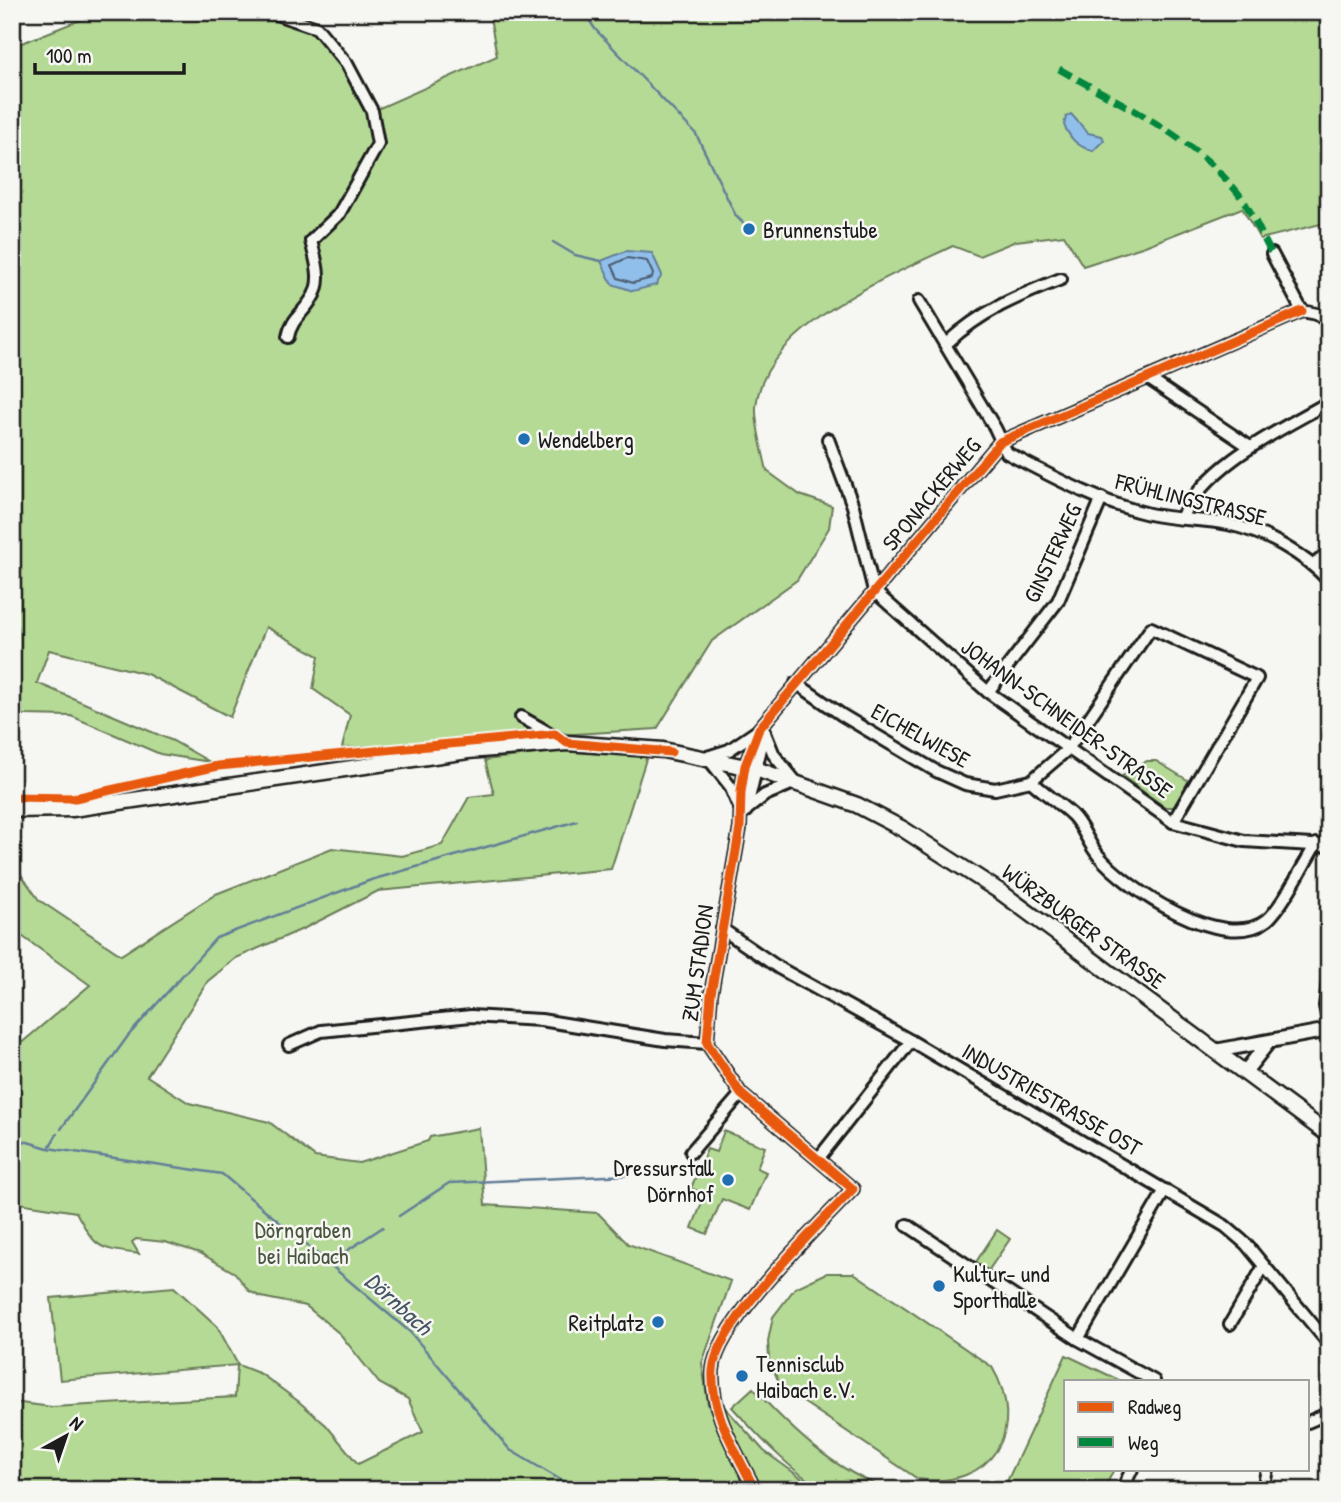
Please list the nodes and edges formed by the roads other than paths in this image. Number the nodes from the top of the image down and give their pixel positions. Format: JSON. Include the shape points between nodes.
{"nodes":[{"id":1,"x":271,"y":12,"type":"edge"},
{"id":2,"x":1272,"y":254,"type":"dead end"},
{"id":3,"x":1061,"y":279,"type":"dead end"},
{"id":4,"x":919,"y":301,"type":"dead end"},
{"id":5,"x":1302,"y":311,"type":"junction"},
{"id":6,"x":1329,"y":323,"type":"edge"},
{"id":7,"x":288,"y":337,"type":"dead end"},
{"id":8,"x":947,"y":343,"type":"junction"},
{"id":9,"x":1149,"y":379,"type":"junction"},
{"id":10,"x":1329,"y":402,"type":"edge"},
{"id":11,"x":828,"y":439,"type":"dead end"},
{"id":12,"x":1000,"y":442,"type":"junction"},
{"id":13,"x":1250,"y":447,"type":"junction"},
{"id":14,"x":1102,"y":498,"type":"junction"},
{"id":15,"x":1181,"y":518,"type":"junction"},
{"id":16,"x":1329,"y":551,"type":"edge"},
{"id":17,"x":1314,"y":565,"type":"junction"},
{"id":18,"x":1329,"y":581,"type":"edge"},
{"id":19,"x":874,"y":591,"type":"junction"},
{"id":20,"x":796,"y":682,"type":"junction"},
{"id":21,"x":988,"y":692,"type":"junction"},
{"id":22,"x":521,"y":717,"type":"dead end"},
{"id":23,"x":762,"y":731,"type":"junction"},
{"id":24,"x":568,"y":743,"type":"junction"},
{"id":25,"x":1068,"y":749,"type":"junction"},
{"id":26,"x":707,"y":757,"type":"junction"},
{"id":27,"x":751,"y":768,"type":"junction"},
{"id":28,"x":1031,"y":781,"type":"junction"},
{"id":29,"x":796,"y":782,"type":"junction"},
{"id":30,"x":12,"y":810,"type":"edge"},
{"id":31,"x":743,"y":810,"type":"junction"},
{"id":32,"x":1173,"y":822,"type":"junction"},
{"id":33,"x":1317,"y":844,"type":"junction"},
{"id":34,"x":1329,"y":846,"type":"edge"},
{"id":35,"x":722,"y":929,"type":"junction"},
{"id":36,"x":1329,"y":974,"type":"edge"},
{"id":37,"x":1329,"y":1025,"type":"edge"},
{"id":38,"x":1329,"y":1030,"type":"edge"},
{"id":39,"x":911,"y":1041,"type":"junction"},
{"id":40,"x":707,"y":1043,"type":"junction"},
{"id":41,"x":1267,"y":1044,"type":"junction"},
{"id":42,"x":289,"y":1045,"type":"dead end"},
{"id":43,"x":1215,"y":1051,"type":"junction"},
{"id":44,"x":1244,"y":1073,"type":"junction"},
{"id":45,"x":741,"y":1094,"type":"junction"},
{"id":46,"x":1329,"y":1135,"type":"edge"},
{"id":47,"x":691,"y":1152,"type":"dead end"},
{"id":48,"x":818,"y":1159,"type":"junction"},
{"id":49,"x":1166,"y":1190,"type":"junction"},
{"id":50,"x":907,"y":1225,"type":"dead end"},
{"id":51,"x":1264,"y":1266,"type":"junction"},
{"id":52,"x":1230,"y":1324,"type":"dead end"},
{"id":53,"x":1078,"y":1339,"type":"junction"},
{"id":54,"x":1329,"y":1344,"type":"edge"},
{"id":55,"x":1151,"y":1380,"type":"edge"},
{"id":56,"x":1329,"y":1413,"type":"edge"},
{"id":57,"x":1310,"y":1421,"type":"edge"},
{"id":58,"x":1132,"y":1470,"type":"edge"},
{"id":59,"x":1267,"y":1470,"type":"edge"},
{"id":60,"x":755,"y":1490,"type":"edge"},
{"id":61,"x":1122,"y":1490,"type":"edge"},
{"id":62,"x":1263,"y":1490,"type":"edge"}],
"edges":[{"from":1,"to":7,"type":"street","via":[[317,28],[347,64],[372,111],[378,144],[339,215],[311,241],[317,287]]},
{"from":2,"to":5,"type":"street"},
{"from":3,"to":8,"type":"street","via":[[999,304],[971,320]]},
{"from":4,"to":8,"type":"street","name":"FRÜHLINGSTRASSE"},
{"from":5,"to":6,"type":"street"},
{"from":5,"to":9,"type":"street","name":"SPONACKERWEG"},
{"from":8,"to":12,"type":"street","name":"FRÜHLINGSTRASSE"},
{"from":9,"to":12,"type":"street","name":"SPONACKERWEG"},
{"from":9,"to":13,"type":"street"},
{"from":10,"to":13,"type":"street"},
{"from":11,"to":19,"type":"street","via":[[853,506]]},
{"from":12,"to":14,"type":"street","name":"FRÜHLINGSTRASSE","via":[[1007,453]]},
{"from":12,"to":19,"type":"street","name":"SPONACKERWEG"},
{"from":13,"to":15,"type":"street","via":[[1191,499]]},
{"from":14,"to":15,"type":"street","name":"FRÜHLINGSTRASSE","via":[[1148,514]]},
{"from":14,"to":21,"type":"street","name":"GINSTERWEG","via":[[1058,601]]},
{"from":15,"to":17,"type":"street","name":"FRÜHLINGSTRASSE","via":[[1228,524],[1263,535]]},
{"from":16,"to":17,"type":"street"},
{"from":17,"to":18,"type":"street","name":"FRÜHLINGSTRASSE"},
{"from":19,"to":20,"type":"street","name":"SPONACKERWEG"},
{"from":19,"to":21,"type":"street","name":"JOHANN-SCHNEIDER-STRASSE"},
{"from":20,"to":23,"type":"street","name":"SPONACKERWEG"},
{"from":20,"to":28,"type":"street","name":"EICHELWIESE","via":[[842,715],[965,784],[995,789]]},
{"from":21,"to":25,"type":"street","name":"JOHANN-SCHNEIDER-STRASSE"},
{"from":22,"to":24,"type":"street"},
{"from":23,"to":26,"type":"street"},
{"from":23,"to":27,"type":"street","name":"SPONACKERWEG"},
{"from":23,"to":29,"type":"street"},
{"from":24,"to":26,"type":"main road","name":"WÜRZBURGER STRASSE"},
{"from":24,"to":30,"type":"main road","name":"WÜRZBURGER STRASSE","via":[[468,751],[72,809]]},
{"from":25,"to":28,"type":"street","name":"EICHELWIESE"},
{"from":25,"to":32,"type":"street","name":"JOHANN-SCHNEIDER-STRASSE"},
{"from":25,"to":32,"type":"street","name":"EICHELWIESE","via":[[1151,628],[1257,678]]},
{"from":26,"to":27,"type":"main road","name":"WÜRZBURGER STRASSE"},
{"from":26,"to":31,"type":"street"},
{"from":27,"to":29,"type":"main road","name":"WÜRZBURGER STRASSE"},
{"from":27,"to":31,"type":"street","name":"ZUM STADION"},
{"from":28,"to":33,"type":"street","via":[[1073,816],[1098,855],[1118,874],[1170,911],[1216,928],[1243,930],[1266,920]]},
{"from":29,"to":31,"type":"street"},
{"from":29,"to":43,"type":"main road","name":"WÜRZBURGER STRASSE","via":[[858,805],[904,829],[1002,893]]},
{"from":31,"to":35,"type":"street","name":"ZUM STADION"},
{"from":32,"to":33,"type":"street","name":"JOHANN-SCHNEIDER-STRASSE","via":[[1244,841]]},
{"from":33,"to":34,"type":"street","name":"JOHANN-SCHNEIDER-STRASSE"},
{"from":35,"to":39,"type":"street","name":"INDUSTRIESTRASSE OST","via":[[779,968]]},
{"from":35,"to":40,"type":"street","name":"ZUM STADION"},
{"from":36,"to":37,"type":"street","via":[[1325,1006]]},
{"from":38,"to":41,"type":"street"},
{"from":39,"to":48,"type":"street"},
{"from":39,"to":49,"type":"street","name":"INDUSTRIESTRASSE OST"},
{"from":40,"to":42,"type":"street","via":[[541,1020],[471,1016],[321,1031]]},
{"from":40,"to":45,"type":"street","name":"ZUM STADION"},
{"from":41,"to":43,"type":"street"},
{"from":41,"to":44,"type":"street"},
{"from":43,"to":44,"type":"main road","name":"WÜRZBURGER STRASSE"},
{"from":44,"to":46,"type":"main road","name":"WÜRZBURGER STRASSE"},
{"from":45,"to":47,"type":"street"},
{"from":45,"to":48,"type":"street","name":"ZUM STADION"},
{"from":48,"to":60,"type":"street","name":"ZUM STADION","via":[[853,1189],[775,1271],[714,1358],[717,1410]]},
{"from":49,"to":51,"type":"street","name":"INDUSTRIESTRASSE OST","via":[[1225,1226]]},
{"from":49,"to":53,"type":"street"},
{"from":50,"to":53,"type":"street"},
{"from":51,"to":52,"type":"street"},
{"from":51,"to":54,"type":"street","name":"INDUSTRIESTRASSE OST"},
{"from":53,"to":55,"type":"street"},
{"from":56,"to":57,"type":"street"},
{"from":58,"to":61,"type":"street"},
{"from":59,"to":62,"type":"street"}]}
